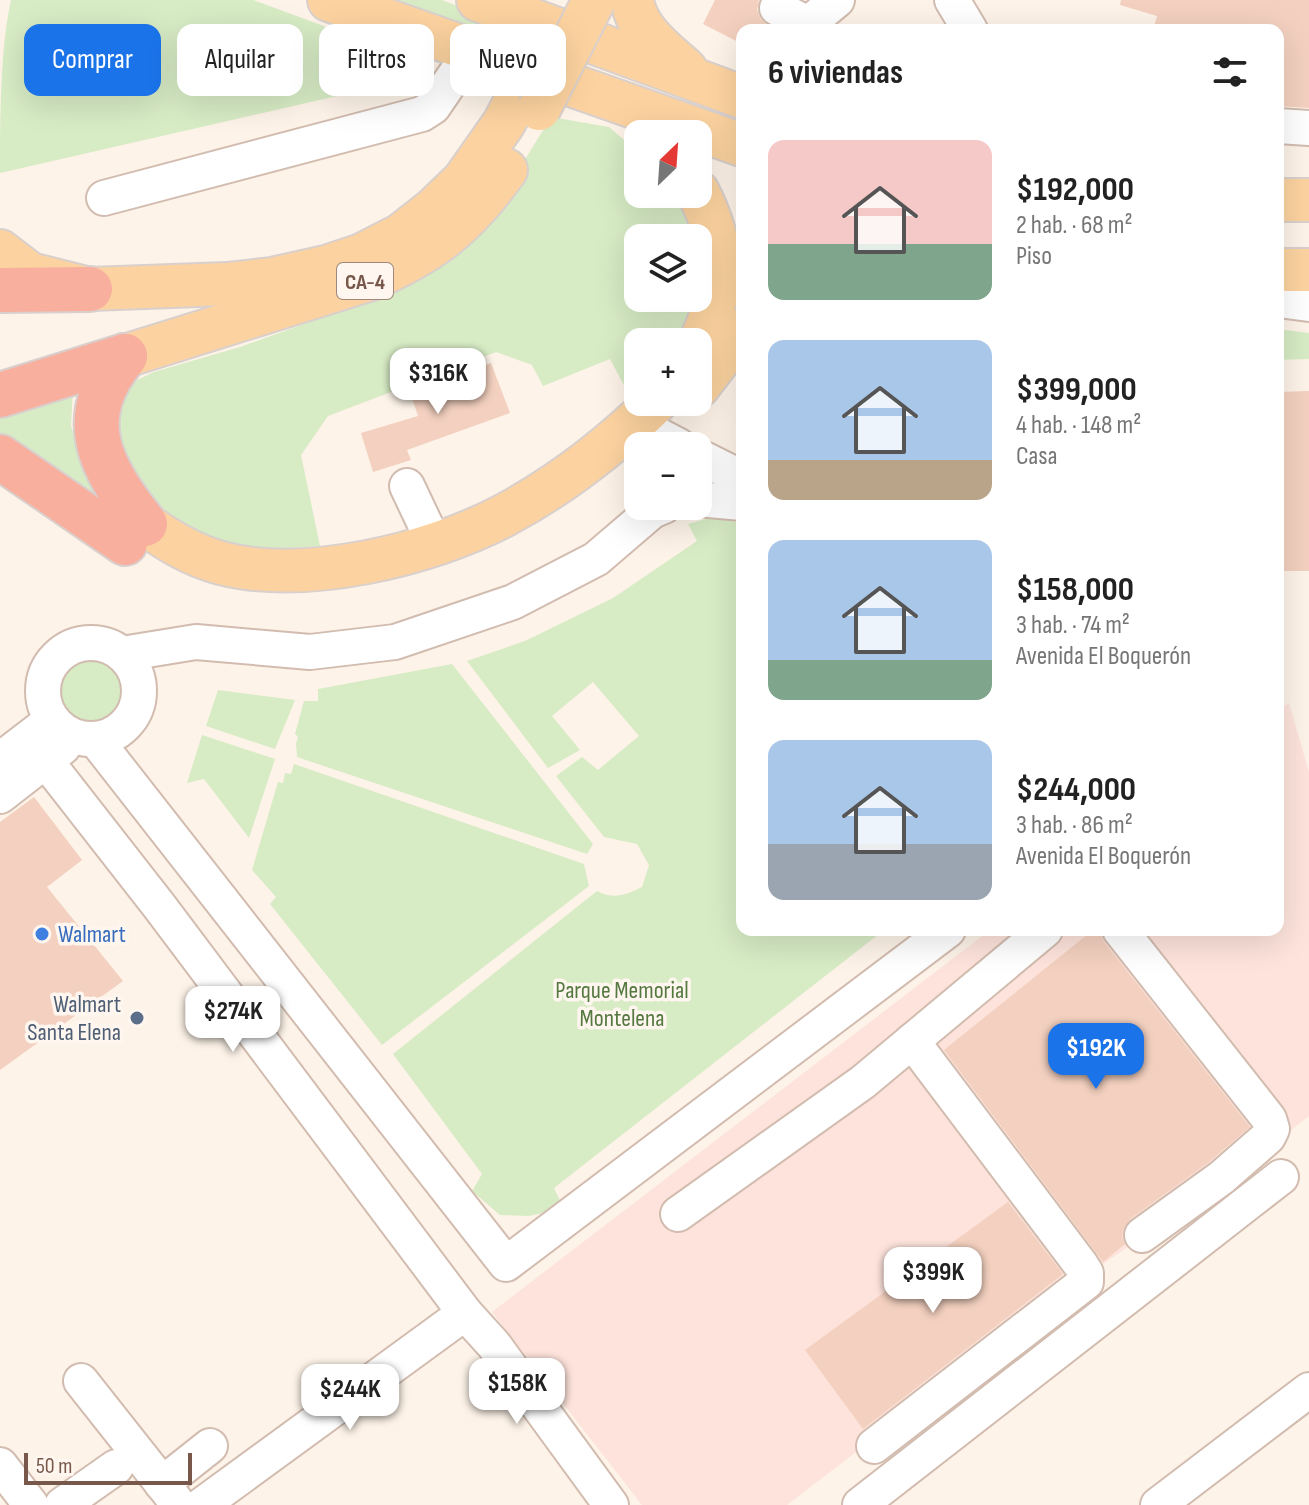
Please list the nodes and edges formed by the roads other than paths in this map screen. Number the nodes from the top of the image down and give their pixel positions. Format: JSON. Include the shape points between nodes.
{"nodes":[{"id":1,"x":329,"y":0,"type":"edge"},
{"id":2,"x":478,"y":0,"type":"edge"},
{"id":3,"x":567,"y":0,"type":"edge"},
{"id":4,"x":594,"y":0,"type":"edge"},
{"id":5,"x":632,"y":0,"type":"edge"},
{"id":6,"x":837,"y":0,"type":"edge"},
{"id":7,"x":952,"y":0,"type":"edge"},
{"id":8,"x":777,"y":8,"type":"dead end"},
{"id":9,"x":803,"y":24,"type":"edge"},
{"id":10,"x":813,"y":24,"type":"edge"},
{"id":11,"x":966,"y":24,"type":"edge"},
{"id":12,"x":450,"y":42,"type":"edge"},
{"id":13,"x":696,"y":79,"type":"junction"},
{"id":14,"x":450,"y":82,"type":"edge"},
{"id":15,"x":566,"y":88,"type":"edge"},
{"id":16,"x":736,"y":95,"type":"edge"},
{"id":17,"x":528,"y":104,"type":"junction"},
{"id":18,"x":647,"y":120,"type":"edge"},
{"id":19,"x":1284,"y":126,"type":"edge"},
{"id":20,"x":1309,"y":128,"type":"edge"},
{"id":21,"x":712,"y":137,"type":"edge"},
{"id":22,"x":736,"y":143,"type":"edge"},
{"id":23,"x":104,"y":198,"type":"dead end"},
{"id":24,"x":1284,"y":200,"type":"edge"},
{"id":25,"x":1309,"y":200,"type":"edge"},
{"id":26,"x":704,"y":208,"type":"edge"},
{"id":27,"x":0,"y":251,"type":"edge"},
{"id":28,"x":1284,"y":270,"type":"edge"},
{"id":29,"x":1309,"y":270,"type":"edge"},
{"id":30,"x":90,"y":289,"type":"junction"},
{"id":31,"x":0,"y":290,"type":"edge"},
{"id":32,"x":1284,"y":301,"type":"edge"},
{"id":33,"x":1309,"y":304,"type":"edge"},
{"id":34,"x":712,"y":348,"type":"edge"},
{"id":35,"x":125,"y":356,"type":"junction"},
{"id":36,"x":0,"y":395,"type":"edge"},
{"id":37,"x":624,"y":434,"type":"edge"},
{"id":38,"x":0,"y":457,"type":"edge"},
{"id":39,"x":624,"y":462,"type":"edge"},
{"id":40,"x":712,"y":463,"type":"edge"},
{"id":41,"x":736,"y":475,"type":"edge"},
{"id":42,"x":407,"y":486,"type":"dead end"},
{"id":43,"x":712,"y":500,"type":"edge"},
{"id":44,"x":736,"y":502,"type":"edge"},
{"id":45,"x":642,"y":520,"type":"edge"},
{"id":46,"x":434,"y":543,"type":"junction"},
{"id":47,"x":154,"y":545,"type":"junction"},
{"id":48,"x":122,"y":654,"type":"junction"},
{"id":49,"x":75,"y":732,"type":"junction"},
{"id":50,"x":0,"y":760,"type":"edge"},
{"id":51,"x":46,"y":761,"type":"junction"},
{"id":52,"x":0,"y":796,"type":"edge"},
{"id":53,"x":940,"y":936,"type":"edge"},
{"id":54,"x":1038,"y":936,"type":"edge"},
{"id":55,"x":1125,"y":936,"type":"edge"},
{"id":56,"x":912,"y":1041,"type":"junction"},
{"id":57,"x":1281,"y":1177,"type":"dead end"},
{"id":58,"x":678,"y":1214,"type":"dead end"},
{"id":59,"x":1142,"y":1235,"type":"dead end"},
{"id":60,"x":465,"y":1313,"type":"junction"},
{"id":61,"x":81,"y":1381,"type":"dead end"},
{"id":62,"x":1307,"y":1395,"type":"edge"},
{"id":63,"x":210,"y":1446,"type":"dead end"},
{"id":64,"x":874,"y":1446,"type":"dead end"},
{"id":65,"x":0,"y":1465,"type":"edge"},
{"id":66,"x":116,"y":1467,"type":"dead end"},
{"id":67,"x":171,"y":1495,"type":"edge"},
{"id":68,"x":31,"y":1505,"type":"edge"},
{"id":69,"x":62,"y":1505,"type":"edge"},
{"id":70,"x":202,"y":1505,"type":"edge"},
{"id":71,"x":611,"y":1505,"type":"edge"},
{"id":72,"x":860,"y":1505,"type":"edge"},
{"id":73,"x":1158,"y":1505,"type":"edge"}],
"edges":[{"from":1,"to":12,"type":"main road"},
{"from":2,"to":13,"type":"main road"},
{"from":3,"to":17,"type":"main road"},
{"from":4,"to":17,"type":"main road","bridge":true},
{"from":5,"to":13,"type":"main road","via":[[644,29]]},
{"from":6,"to":10,"type":"street"},
{"from":7,"to":11,"type":"street"},
{"from":8,"to":9,"type":"street"},
{"from":13,"to":16,"type":"main road"},
{"from":14,"to":23,"type":"street","via":[[422,114]]},
{"from":15,"to":18,"type":"main road"},
{"from":17,"to":30,"type":"main road","number":"CA-4","via":[[504,123],[464,180],[434,209],[401,235],[362,255],[272,279]]},
{"from":17,"to":35,"type":"main road","number":"CA-4","via":[[512,162],[491,192],[449,236],[410,262]]},
{"from":19,"to":20,"type":"street"},
{"from":21,"to":22,"type":"main road"},
{"from":24,"to":25,"type":"main road"},
{"from":26,"to":34,"type":"main road","via":[[717,241],[719,289]]},
{"from":27,"to":30,"type":"main road","via":[[30,274]]},
{"from":28,"to":29,"type":"main road"},
{"from":30,"to":31,"type":"highway","number":"CA-4"},
{"from":32,"to":33,"type":"street"},
{"from":35,"to":36,"type":"highway","number":"CA-4"},
{"from":35,"to":47,"type":"highway","via":[[103,388],[95,428],[114,483]]},
{"from":37,"to":46,"type":"main road","via":[[504,516]]},
{"from":38,"to":47,"type":"highway"},
{"from":39,"to":47,"type":"main road","via":[[585,494],[510,537],[362,583],[289,592],[247,590],[203,579]]},
{"from":40,"to":41,"type":"street"},
{"from":42,"to":46,"type":"street"},
{"from":43,"to":44,"type":"street"},
{"from":45,"to":48,"type":"street","via":[[596,559],[513,602],[395,642],[310,652],[196,642]]},
{"from":46,"to":47,"type":"main road","via":[[309,570],[263,570]]},
{"from":48,"to":49,"type":"street","via":[[138,681],[137,705],[125,726],[111,735]]},
{"from":48,"to":49,"type":"street","via":[[109,645],[77,643],[52,661],[41,691],[44,706]]},
{"from":49,"to":50,"type":"street"},
{"from":49,"to":51,"type":"street"},
{"from":49,"to":53,"type":"street","via":[[506,1264]]},
{"from":51,"to":52,"type":"street"},
{"from":51,"to":60,"type":"street"},
{"from":54,"to":56,"type":"street"},
{"from":55,"to":59,"type":"street","via":[[1272,1129],[1221,1178]]},
{"from":56,"to":58,"type":"street"},
{"from":56,"to":64,"type":"street","via":[[1087,1278]]},
{"from":57,"to":72,"type":"street"},
{"from":60,"to":70,"type":"street"},
{"from":60,"to":71,"type":"street","via":[[571,1432]]},
{"from":61,"to":67,"type":"street"},
{"from":62,"to":73,"type":"street"},
{"from":63,"to":67,"type":"street"},
{"from":65,"to":68,"type":"street"},
{"from":66,"to":69,"type":"street"}]}
